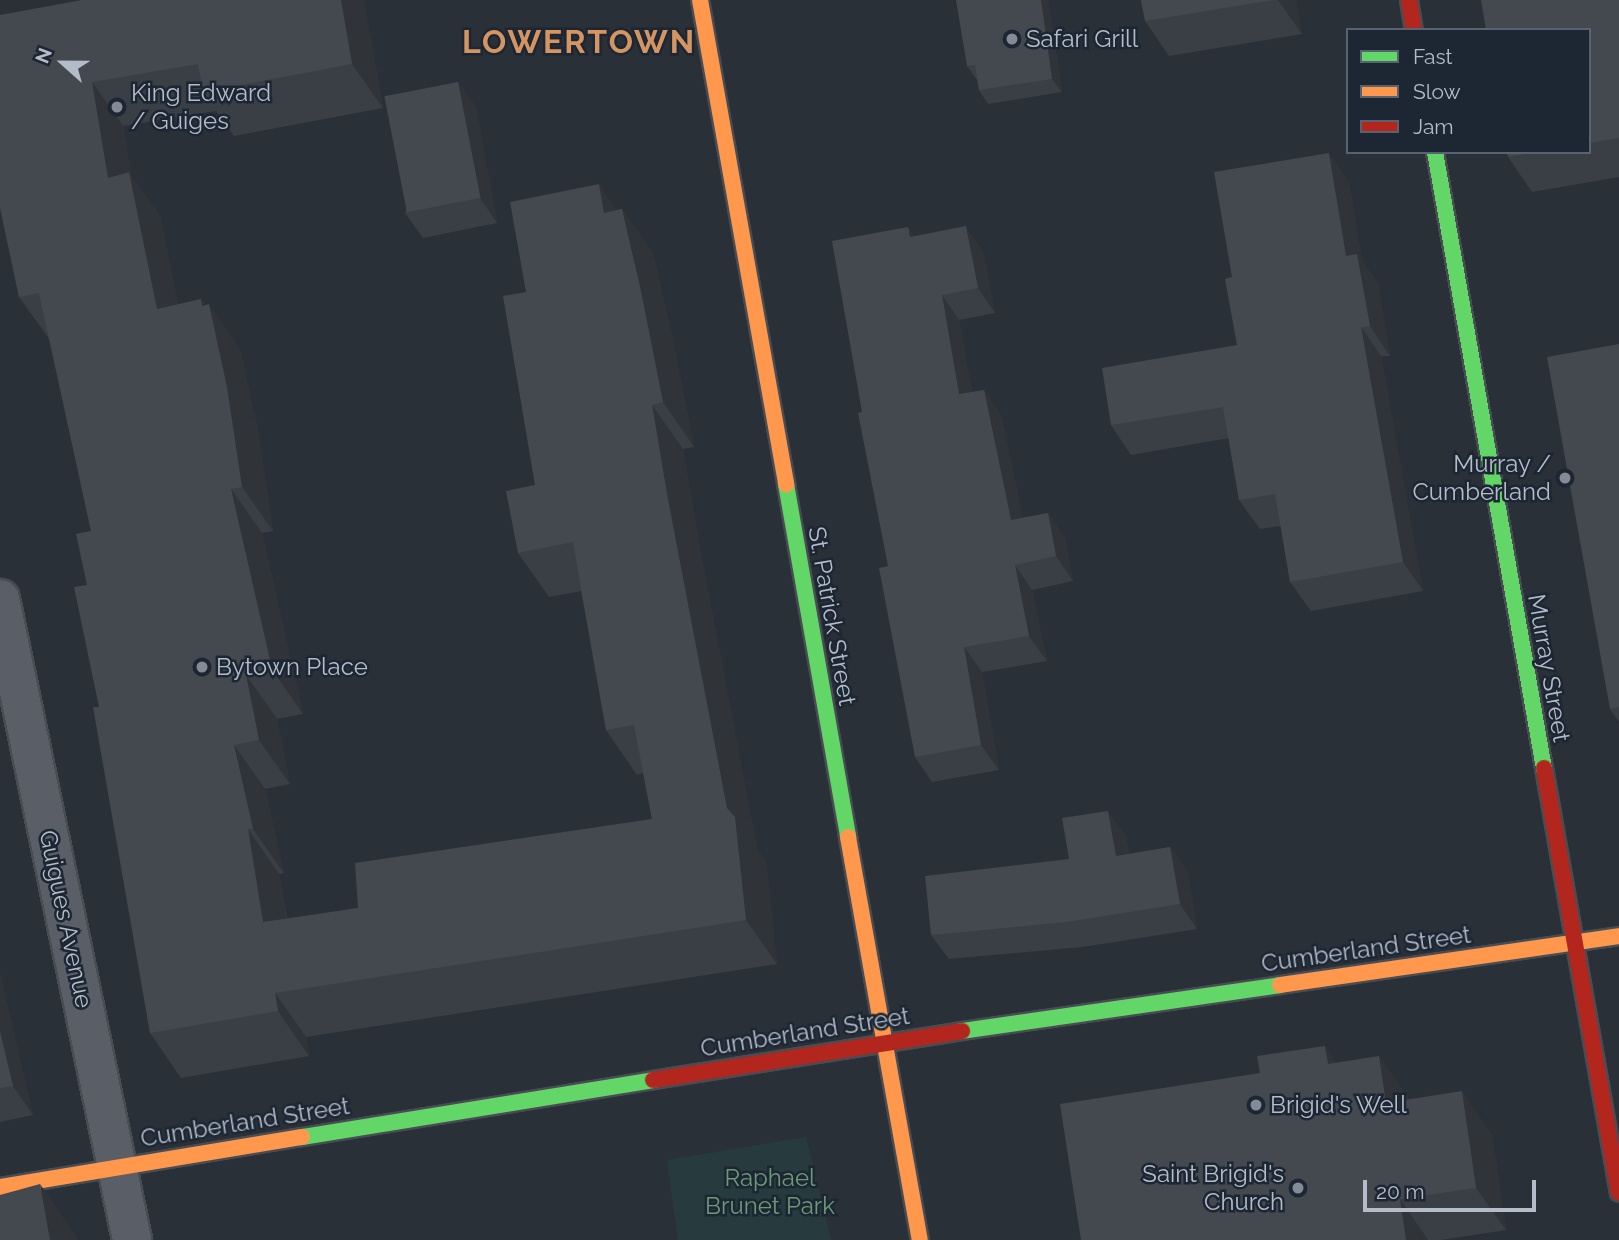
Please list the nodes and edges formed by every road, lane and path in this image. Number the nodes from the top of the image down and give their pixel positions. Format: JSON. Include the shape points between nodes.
{"nodes":[{"id":1,"x":700,"y":0,"type":"edge"},
{"id":2,"x":1409,"y":0,"type":"edge"},
{"id":3,"x":1414,"y":28,"type":"edge"},
{"id":4,"x":1435,"y":154,"type":"edge"},
{"id":5,"x":0,"y":599,"type":"edge"},
{"id":6,"x":1619,"y":936,"type":"edge"},
{"id":7,"x":1573,"y":943,"type":"junction"},
{"id":8,"x":884,"y":1042,"type":"junction"},
{"id":9,"x":116,"y":1166,"type":"junction"},
{"id":10,"x":0,"y":1187,"type":"edge"},
{"id":11,"x":1619,"y":1192,"type":"edge"},
{"id":12,"x":132,"y":1240,"type":"edge"},
{"id":13,"x":920,"y":1240,"type":"edge"}],
"edges":[{"from":1,"to":8,"type":"main road","name":"St. Patrick Street"},
{"from":2,"to":3,"type":"main road"},
{"from":4,"to":7,"type":"main road","name":"Murray Street"},
{"from":5,"to":9,"type":"street","name":"Guigues Avenue"},
{"from":6,"to":7,"type":"main road","name":"Cumberland Street"},
{"from":7,"to":8,"type":"main road","name":"Cumberland Street"},
{"from":7,"to":11,"type":"main road","name":"Murray Street"},
{"from":8,"to":9,"type":"main road","name":"Cumberland Street"},
{"from":8,"to":13,"type":"main road","name":"St. Patrick Street"},
{"from":9,"to":10,"type":"main road","name":"Cumberland Street"},
{"from":9,"to":12,"type":"street","name":"Guigues Avenue"}]}
